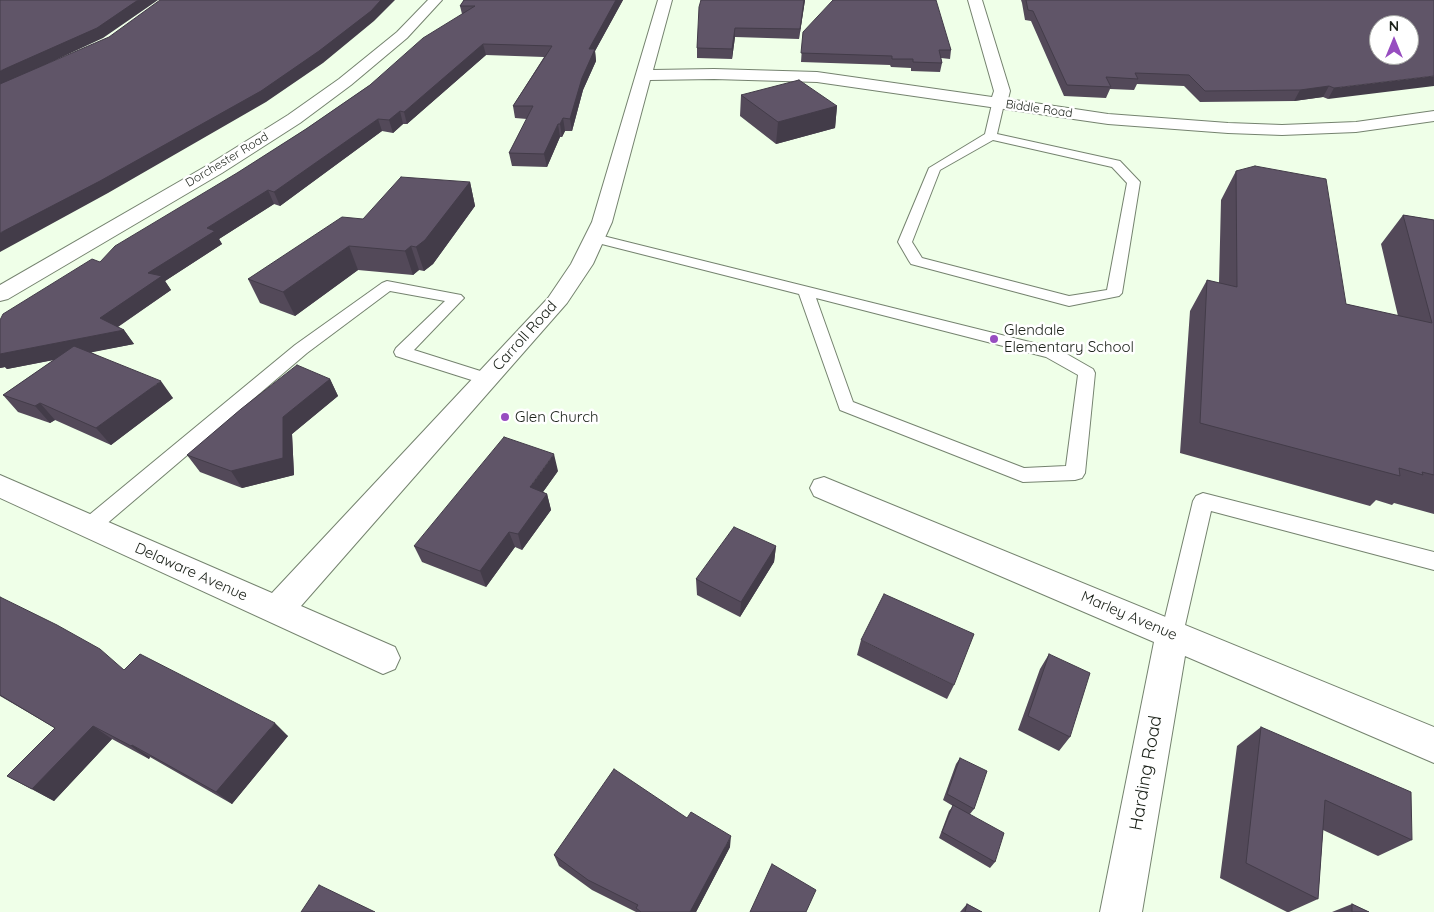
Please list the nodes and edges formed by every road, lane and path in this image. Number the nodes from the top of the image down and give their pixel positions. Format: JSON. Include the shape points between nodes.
{"nodes":[{"id":1,"x":435,"y":0,"type":"edge"},
{"id":2,"x":665,"y":0,"type":"edge"},
{"id":3,"x":975,"y":0,"type":"edge"},
{"id":4,"x":645,"y":75,"type":"junction"},
{"id":5,"x":998,"y":104,"type":"junction"},
{"id":6,"x":1434,"y":116,"type":"edge"},
{"id":7,"x":991,"y":136,"type":"junction"},
{"id":8,"x":595,"y":238,"type":"junction"},
{"id":9,"x":806,"y":291,"type":"junction"},
{"id":10,"x":0,"y":294,"type":"edge"},
{"id":11,"x":487,"y":379,"type":"junction"},
{"id":12,"x":0,"y":486,"type":"edge"},
{"id":13,"x":824,"y":488,"type":"dead end"},
{"id":14,"x":90,"y":526,"type":"junction"},
{"id":15,"x":1434,"y":561,"type":"edge"},
{"id":16,"x":277,"y":610,"type":"junction"},
{"id":17,"x":1172,"y":634,"type":"junction"},
{"id":18,"x":383,"y":658,"type":"dead end"},
{"id":19,"x":1434,"y":745,"type":"edge"},
{"id":20,"x":1121,"y":912,"type":"edge"}],
"edges":[{"from":1,"to":10,"type":"street","name":"Dorchester Road","via":[[402,35],[346,82],[294,119],[215,169]]},
{"from":2,"to":4,"type":"street","name":"Carroll Road"},
{"from":3,"to":5,"type":"street","via":[[1002,91]]},
{"from":4,"to":5,"type":"street","name":"Biddle Road","via":[[817,77]]},
{"from":4,"to":8,"type":"street","name":"Carroll Road"},
{"from":5,"to":6,"type":"street","name":"Biddle Road","via":[[1156,124],[1282,130],[1356,127]]},
{"from":5,"to":7,"type":"lane"},
{"from":7,"to":7,"type":"lane","via":[[935,168],[905,242],[916,261],[1069,301],[1114,293],[1134,182],[1116,164]]},
{"from":8,"to":9,"type":"lane"},
{"from":8,"to":11,"type":"street","name":"Carroll Road","via":[[556,303]]},
{"from":9,"to":9,"type":"lane","via":[[1052,353],[1087,373],[1075,473],[1023,474],[846,406]]},
{"from":11,"to":14,"type":"lane","via":[[402,352],[456,298],[387,286],[302,349]]},
{"from":11,"to":16,"type":"street","name":"Carroll Road"},
{"from":12,"to":14,"type":"street","name":"Delaware Avenue"},
{"from":13,"to":17,"type":"street","name":"Marley Avenue"},
{"from":14,"to":16,"type":"street","name":"Delaware Avenue"},
{"from":15,"to":17,"type":"lane","via":[[1203,501]]},
{"from":16,"to":18,"type":"street","name":"Delaware Avenue"},
{"from":17,"to":19,"type":"street","name":"Marley Avenue"},
{"from":17,"to":20,"type":"street","name":"Harding Road"}]}
